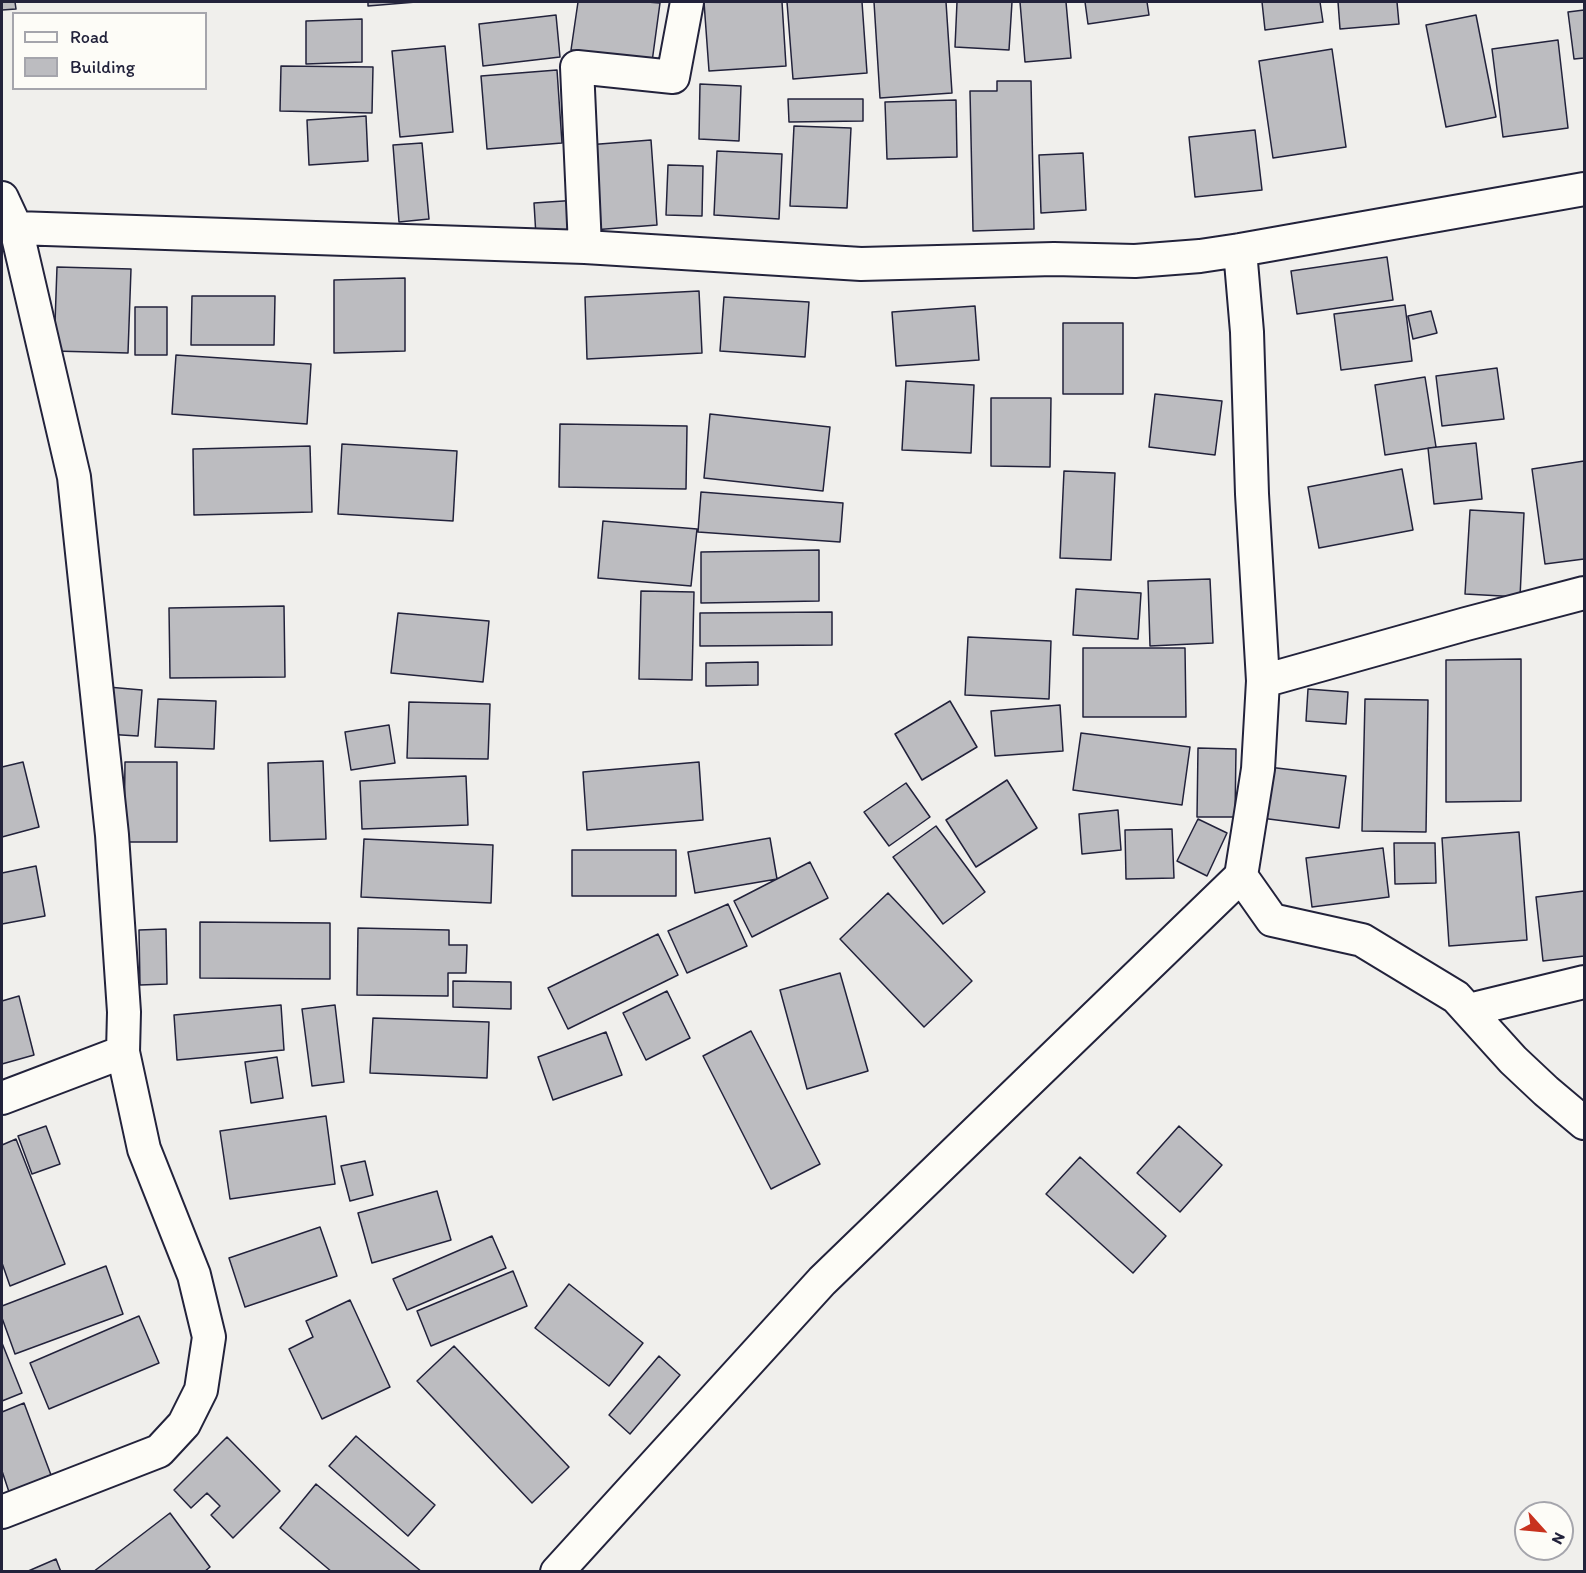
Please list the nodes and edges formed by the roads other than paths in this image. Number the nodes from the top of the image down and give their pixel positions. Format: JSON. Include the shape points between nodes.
{"nodes":[{"id":1,"x":687,"y":2,"type":"edge"},
{"id":2,"x":1584,"y":189,"type":"edge"},
{"id":3,"x":2,"y":198,"type":"edge"},
{"id":4,"x":16,"y":228,"type":"junction"},
{"id":5,"x":585,"y":247,"type":"junction"},
{"id":6,"x":1240,"y":250,"type":"junction"},
{"id":7,"x":1584,"y":593,"type":"edge"},
{"id":8,"x":1263,"y":681,"type":"junction"},
{"id":9,"x":1242,"y":876,"type":"junction"},
{"id":10,"x":1584,"y":981,"type":"edge"},
{"id":11,"x":1469,"y":1010,"type":"junction"},
{"id":12,"x":123,"y":1052,"type":"junction"},
{"id":13,"x":2,"y":1098,"type":"edge"},
{"id":14,"x":1584,"y":1123,"type":"edge"},
{"id":15,"x":2,"y":1512,"type":"edge"},
{"id":16,"x":557,"y":1572,"type":"edge"}],
"edges":[{"from":1,"to":5,"type":"street","via":[[673,76],[577,67]]},
{"from":2,"to":6,"type":"street"},
{"from":3,"to":4,"type":"street"},
{"from":4,"to":5,"type":"street"},
{"from":4,"to":12,"type":"street","via":[[74,477],[112,835],[124,1012]]},
{"from":5,"to":6,"type":"street","via":[[861,264],[1135,261]]},
{"from":6,"to":8,"type":"street"},
{"from":7,"to":8,"type":"street"},
{"from":8,"to":9,"type":"street","via":[[1258,769]]},
{"from":9,"to":11,"type":"street","via":[[1272,920],[1362,940],[1456,997]]},
{"from":9,"to":16,"type":"street","via":[[822,1281]]},
{"from":10,"to":11,"type":"street"},
{"from":11,"to":14,"type":"street","via":[[1513,1060]]},
{"from":12,"to":13,"type":"street"},
{"from":12,"to":15,"type":"street","via":[[144,1149],[194,1275],[209,1337],[201,1390],[184,1424],[159,1451]]}]}
